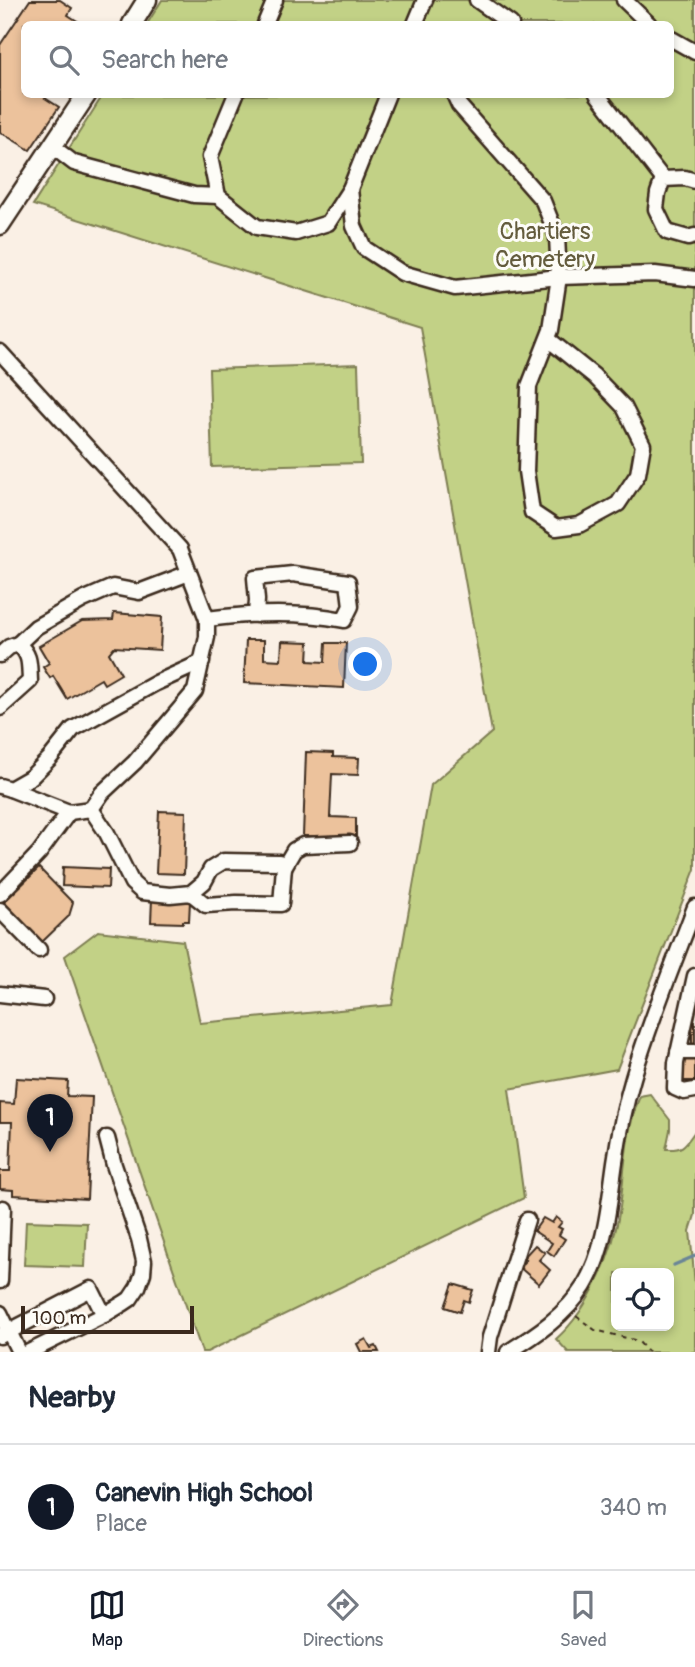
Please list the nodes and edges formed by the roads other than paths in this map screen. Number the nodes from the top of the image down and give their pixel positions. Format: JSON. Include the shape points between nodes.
{"nodes":[{"id":1,"x":148,"y":0,"type":"edge"},
{"id":2,"x":275,"y":0,"type":"edge"},
{"id":3,"x":426,"y":0,"type":"edge"},
{"id":4,"x":477,"y":0,"type":"edge"},
{"id":5,"x":624,"y":0,"type":"edge"},
{"id":6,"x":134,"y":21,"type":"edge"},
{"id":7,"x":266,"y":21,"type":"edge"},
{"id":8,"x":416,"y":21,"type":"edge"},
{"id":9,"x":429,"y":21,"type":"edge"},
{"id":10,"x":507,"y":21,"type":"edge"},
{"id":11,"x":646,"y":21,"type":"edge"},
{"id":12,"x":674,"y":40,"type":"edge"},
{"id":13,"x":695,"y":52,"type":"edge"},
{"id":14,"x":84,"y":98,"type":"edge"},
{"id":15,"x":234,"y":98,"type":"edge"},
{"id":16,"x":386,"y":98,"type":"edge"},
{"id":17,"x":456,"y":98,"type":"edge"},
{"id":18,"x":600,"y":98,"type":"edge"},
{"id":19,"x":53,"y":147,"type":"junction"},
{"id":20,"x":663,"y":179,"type":"junction"},
{"id":21,"x":695,"y":181,"type":"edge"},
{"id":22,"x":350,"y":189,"type":"junction"},
{"id":23,"x":218,"y":195,"type":"junction"},
{"id":24,"x":328,"y":223,"type":"junction"},
{"id":25,"x":0,"y":225,"type":"edge"},
{"id":26,"x":354,"y":226,"type":"junction"},
{"id":27,"x":695,"y":236,"type":"edge"},
{"id":28,"x":559,"y":277,"type":"junction"},
{"id":29,"x":695,"y":279,"type":"edge"},
{"id":30,"x":548,"y":339,"type":"junction"},
{"id":31,"x":0,"y":352,"type":"edge"},
{"id":32,"x":189,"y":573,"type":"junction"},
{"id":33,"x":256,"y":615,"type":"junction"},
{"id":34,"x":207,"y":619,"type":"junction"},
{"id":35,"x":18,"y":644,"type":"junction"},
{"id":36,"x":0,"y":655,"type":"edge"},
{"id":37,"x":202,"y":662,"type":"junction"},
{"id":38,"x":0,"y":708,"type":"edge"},
{"id":39,"x":5,"y":787,"type":"edge"},
{"id":40,"x":91,"y":809,"type":"junction"},
{"id":41,"x":69,"y":812,"type":"junction"},
{"id":42,"x":350,"y":843,"type":"dead end"},
{"id":43,"x":284,"y":867,"type":"junction"},
{"id":44,"x":191,"y":893,"type":"junction"},
{"id":45,"x":0,"y":894,"type":"edge"},
{"id":46,"x":0,"y":910,"type":"edge"},
{"id":47,"x":694,"y":914,"type":"edge"},
{"id":48,"x":39,"y":950,"type":"dead end"},
{"id":49,"x":673,"y":967,"type":"junction"},
{"id":50,"x":695,"y":976,"type":"edge"},
{"id":51,"x":0,"y":994,"type":"edge"},
{"id":52,"x":44,"y":999,"type":"dead end"},
{"id":53,"x":691,"y":1014,"type":"edge"},
{"id":54,"x":678,"y":1052,"type":"junction"},
{"id":55,"x":695,"y":1052,"type":"edge"},
{"id":56,"x":695,"y":1090,"type":"edge"},
{"id":57,"x":107,"y":1138,"type":"dead end"},
{"id":58,"x":2,"y":1208,"type":"dead end"},
{"id":59,"x":527,"y":1220,"type":"dead end"},
{"id":60,"x":0,"y":1281,"type":"edge"},
{"id":61,"x":0,"y":1313,"type":"edge"},
{"id":62,"x":104,"y":1315,"type":"junction"},
{"id":63,"x":5,"y":1334,"type":"edge"},
{"id":64,"x":515,"y":1350,"type":"edge"},
{"id":65,"x":19,"y":1352,"type":"edge"},
{"id":66,"x":29,"y":1352,"type":"edge"},
{"id":67,"x":488,"y":1352,"type":"edge"}],
"edges":[{"from":1,"to":6,"type":"main road"},
{"from":2,"to":7,"type":"street"},
{"from":3,"to":8,"type":"street"},
{"from":3,"to":9,"type":"street"},
{"from":4,"to":10,"type":"street"},
{"from":5,"to":11,"type":"street"},
{"from":12,"to":13,"type":"street"},
{"from":14,"to":19,"type":"main road"},
{"from":15,"to":23,"type":"street","via":[[210,157]]},
{"from":16,"to":22,"type":"street"},
{"from":17,"to":28,"type":"street","via":[[543,201],[558,236]]},
{"from":18,"to":20,"type":"street"},
{"from":19,"to":23,"type":"street","via":[[74,163],[194,195]]},
{"from":19,"to":25,"type":"main road"},
{"from":20,"to":21,"type":"street"},
{"from":20,"to":27,"type":"street","via":[[656,209],[667,232]]},
{"from":22,"to":24,"type":"street"},
{"from":22,"to":26,"type":"street"},
{"from":23,"to":24,"type":"street","via":[[257,227],[296,233]]},
{"from":24,"to":26,"type":"street"},
{"from":26,"to":28,"type":"street","via":[[364,248],[402,274],[456,288]]},
{"from":28,"to":29,"type":"street","via":[[655,274]]},
{"from":28,"to":30,"type":"street"},
{"from":30,"to":30,"type":"street","via":[[624,407],[643,445],[638,474],[618,504],[579,526],[556,528],[532,512],[526,471],[528,386]]},
{"from":31,"to":32,"type":"street","via":[[180,549]]},
{"from":32,"to":34,"type":"street"},
{"from":32,"to":35,"type":"street","via":[[139,592],[113,587],[36,627]]},
{"from":33,"to":33,"type":"street","via":[[344,620],[351,606],[348,582],[293,574],[255,578]]},
{"from":33,"to":34,"type":"street"},
{"from":34,"to":37,"type":"street"},
{"from":35,"to":36,"type":"street"},
{"from":35,"to":38,"type":"street","via":[[26,651],[30,681]]},
{"from":37,"to":39,"type":"street","via":[[73,729],[31,777]]},
{"from":37,"to":40,"type":"street","via":[[192,695]]},
{"from":39,"to":41,"type":"street"},
{"from":40,"to":41,"type":"street"},
{"from":40,"to":44,"type":"street","via":[[132,883],[142,892]]},
{"from":41,"to":45,"type":"street"},
{"from":42,"to":43,"type":"street","via":[[303,845],[294,850]]},
{"from":43,"to":44,"type":"street","via":[[279,862],[224,861]]},
{"from":43,"to":44,"type":"street","via":[[281,904],[206,905]]},
{"from":46,"to":48,"type":"street"},
{"from":47,"to":49,"type":"street"},
{"from":49,"to":50,"type":"street"},
{"from":49,"to":64,"type":"street","via":[[633,1077],[597,1255],[584,1286],[565,1309]]},
{"from":50,"to":53,"type":"street"},
{"from":51,"to":52,"type":"street"},
{"from":53,"to":54,"type":"street"},
{"from":54,"to":55,"type":"street"},
{"from":54,"to":56,"type":"street","via":[[675,1088]]},
{"from":57,"to":62,"type":"street","via":[[144,1261],[135,1293]]},
{"from":58,"to":60,"type":"street"},
{"from":59,"to":67,"type":"street"},
{"from":61,"to":63,"type":"street"},
{"from":62,"to":63,"type":"street","via":[[91,1289]]},
{"from":62,"to":66,"type":"street"},
{"from":63,"to":65,"type":"street"}]}
